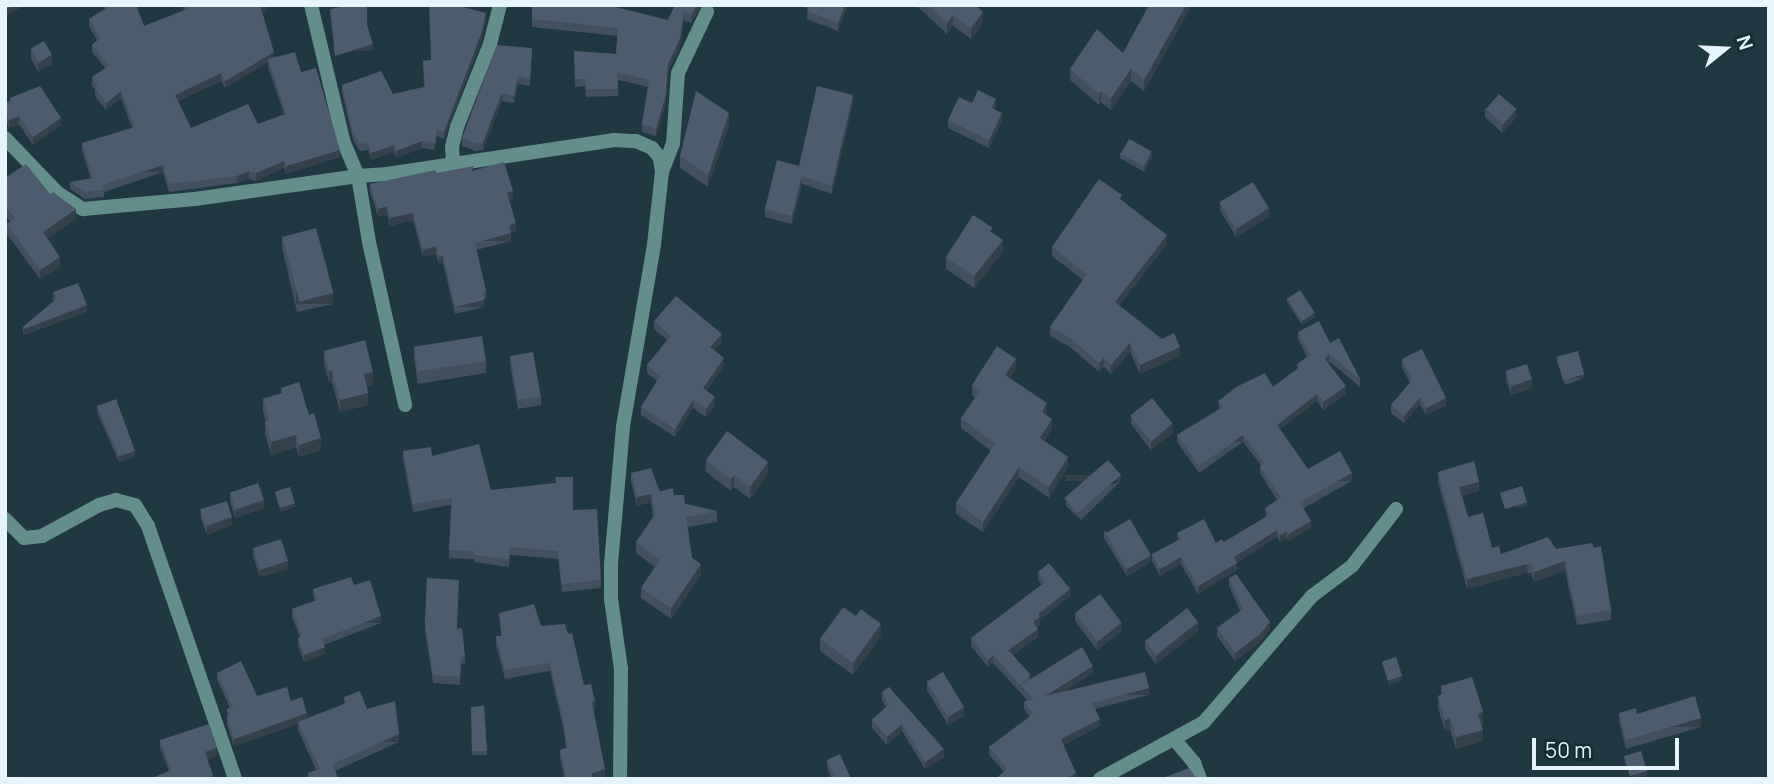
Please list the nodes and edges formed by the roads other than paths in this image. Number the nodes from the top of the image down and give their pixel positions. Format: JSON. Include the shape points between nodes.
{"nodes":[{"id":1,"x":311,"y":5,"type":"edge"},
{"id":2,"x":500,"y":5,"type":"edge"},
{"id":3,"x":707,"y":12,"type":"dead end"},
{"id":4,"x":5,"y":138,"type":"edge"},
{"id":5,"x":453,"y":164,"type":"junction"},
{"id":6,"x":662,"y":172,"type":"junction"},
{"id":7,"x":358,"y":176,"type":"junction"},
{"id":8,"x":405,"y":405,"type":"dead end"},
{"id":9,"x":1396,"y":509,"type":"dead end"},
{"id":10,"x":5,"y":519,"type":"edge"},
{"id":11,"x":1175,"y":740,"type":"junction"},
{"id":12,"x":234,"y":779,"type":"edge"},
{"id":13,"x":620,"y":779,"type":"edge"},
{"id":14,"x":1100,"y":779,"type":"edge"},
{"id":15,"x":1200,"y":779,"type":"edge"}],
"edges":[{"from":1,"to":7,"type":"street","via":[[344,143]]},
{"from":2,"to":5,"type":"street","via":[[490,44],[457,127]]},
{"from":3,"to":6,"type":"street","via":[[678,73],[673,144]]},
{"from":4,"to":7,"type":"street","via":[[58,193],[83,209]]},
{"from":5,"to":6,"type":"street","via":[[614,140],[636,141],[652,148],[660,158]]},
{"from":5,"to":7,"type":"street"},
{"from":6,"to":13,"type":"street","via":[[622,427],[611,565],[621,669]]},
{"from":7,"to":8,"type":"street"},
{"from":9,"to":11,"type":"street","via":[[1352,566],[1312,596],[1204,722]]},
{"from":10,"to":12,"type":"street","via":[[24,538],[42,536],[99,505],[116,500],[135,505],[148,526]]},
{"from":11,"to":14,"type":"street"},
{"from":11,"to":15,"type":"street","via":[[1194,763]]}]}
